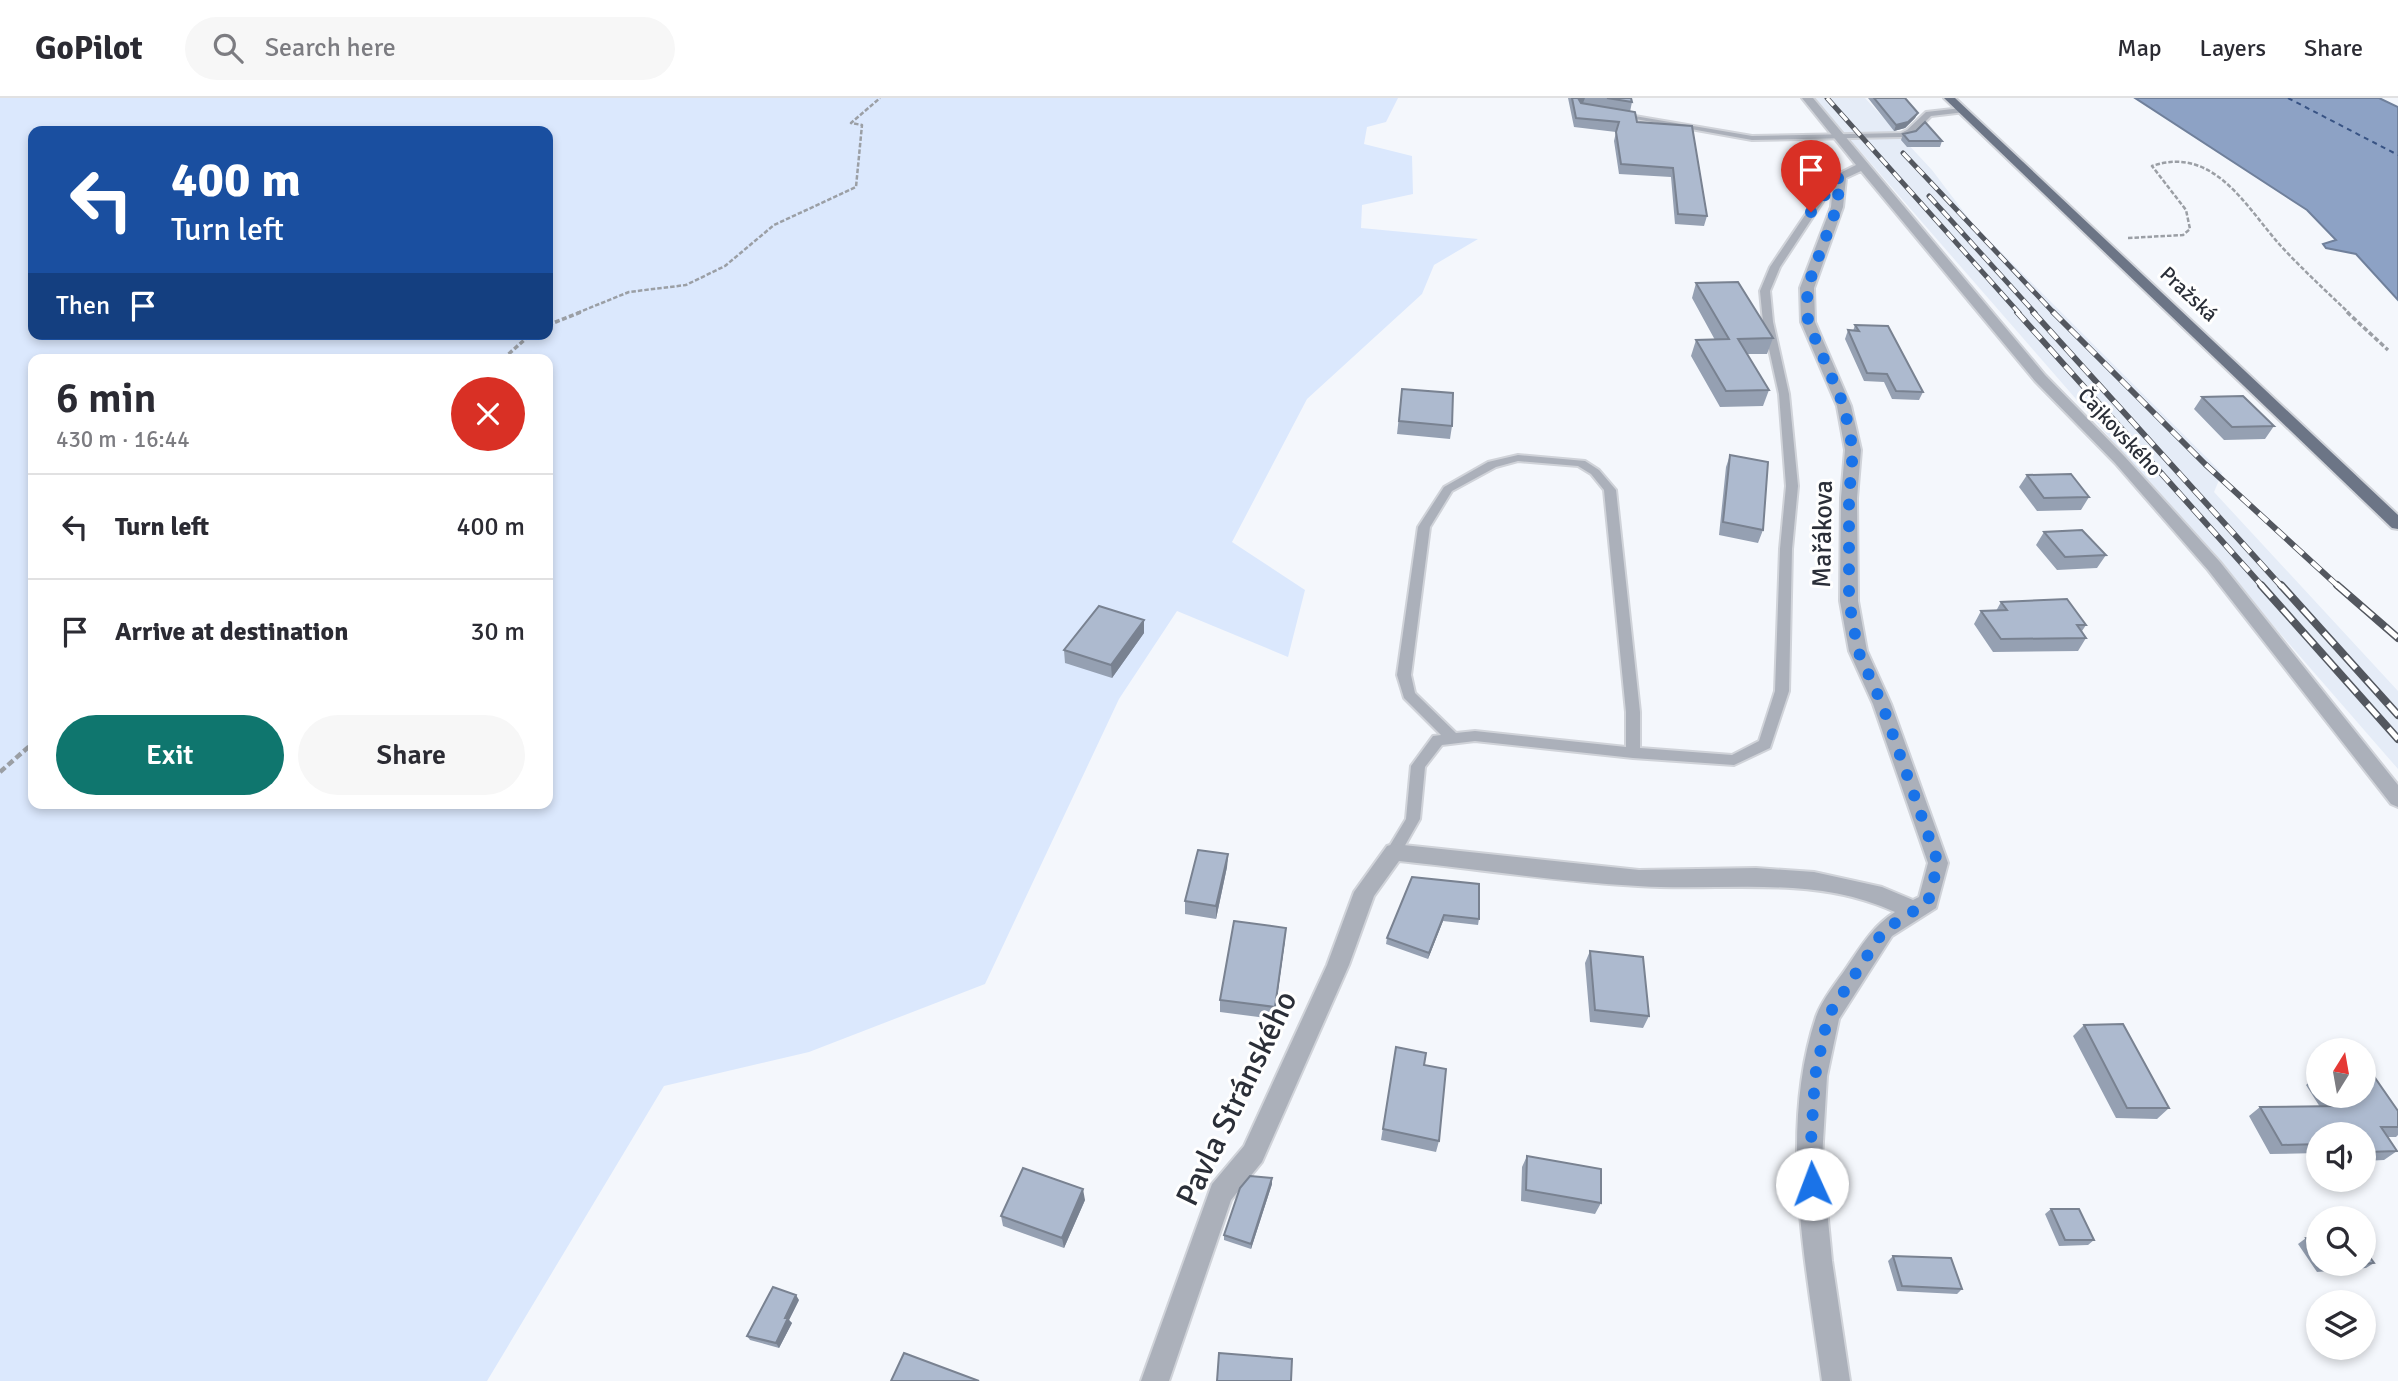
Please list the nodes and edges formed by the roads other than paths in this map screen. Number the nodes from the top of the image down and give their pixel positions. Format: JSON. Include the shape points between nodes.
{"nodes":[{"id":1,"x":1807,"y":98,"type":"edge"},
{"id":2,"x":1949,"y":98,"type":"edge"},
{"id":3,"x":1962,"y":110,"type":"junction"},
{"id":4,"x":1610,"y":113,"type":"edge"},
{"id":5,"x":1841,"y":136,"type":"junction"},
{"id":6,"x":1865,"y":164,"type":"junction"},
{"id":7,"x":1840,"y":176,"type":"junction"},
{"id":8,"x":2398,"y":524,"type":"edge"},
{"id":9,"x":1453,"y":738,"type":"junction"},
{"id":10,"x":1633,"y":754,"type":"junction"},
{"id":11,"x":2398,"y":799,"type":"edge"},
{"id":12,"x":1394,"y":852,"type":"junction"},
{"id":13,"x":1915,"y":911,"type":"junction"},
{"id":14,"x":1155,"y":1381,"type":"edge"},
{"id":15,"x":1836,"y":1381,"type":"edge"}],
"edges":[{"from":1,"to":5,"type":"street","name":"Čajkovského"},
{"from":2,"to":3,"type":"main road","name":"Pražská"},
{"from":3,"to":5,"type":"lane","via":[[1929,114],[1902,135]]},
{"from":3,"to":8,"type":"main road","name":"Pražská"},
{"from":4,"to":5,"type":"lane","via":[[1733,136]]},
{"from":5,"to":6,"type":"street","name":"Čajkovského"},
{"from":6,"to":7,"type":"street"},
{"from":6,"to":11,"type":"street","name":"Čajkovského","via":[[2040,378],[2214,566]]},
{"from":7,"to":10,"type":"lane","via":[[1775,267],[1765,291],[1784,394],[1792,486],[1782,691],[1765,744],[1734,760]]},
{"from":7,"to":13,"type":"street","name":"Mařákova","via":[[1837,207],[1807,288],[1808,322],[1844,406],[1853,450],[1849,601],[1858,651],[1882,704],[1938,863],[1928,902]]},
{"from":9,"to":10,"type":"lane","via":[[1475,736]]},
{"from":9,"to":10,"type":"lane","via":[[1409,695],[1404,675],[1424,527],[1448,489],[1492,464],[1518,458],[1581,463],[1610,490],[1633,712]]},
{"from":9,"to":12,"type":"lane","via":[[1438,740],[1418,766],[1413,819]]},
{"from":12,"to":13,"type":"street","via":[[1639,878],[1756,876],[1814,881],[1882,896]]},
{"from":12,"to":14,"type":"street","name":"Pavla Stránského","via":[[1365,892],[1338,965],[1253,1153],[1221,1193]]},
{"from":13,"to":15,"type":"street","name":"Mařákova","via":[[1884,930],[1828,1016],[1815,1076],[1810,1158]]}]}
